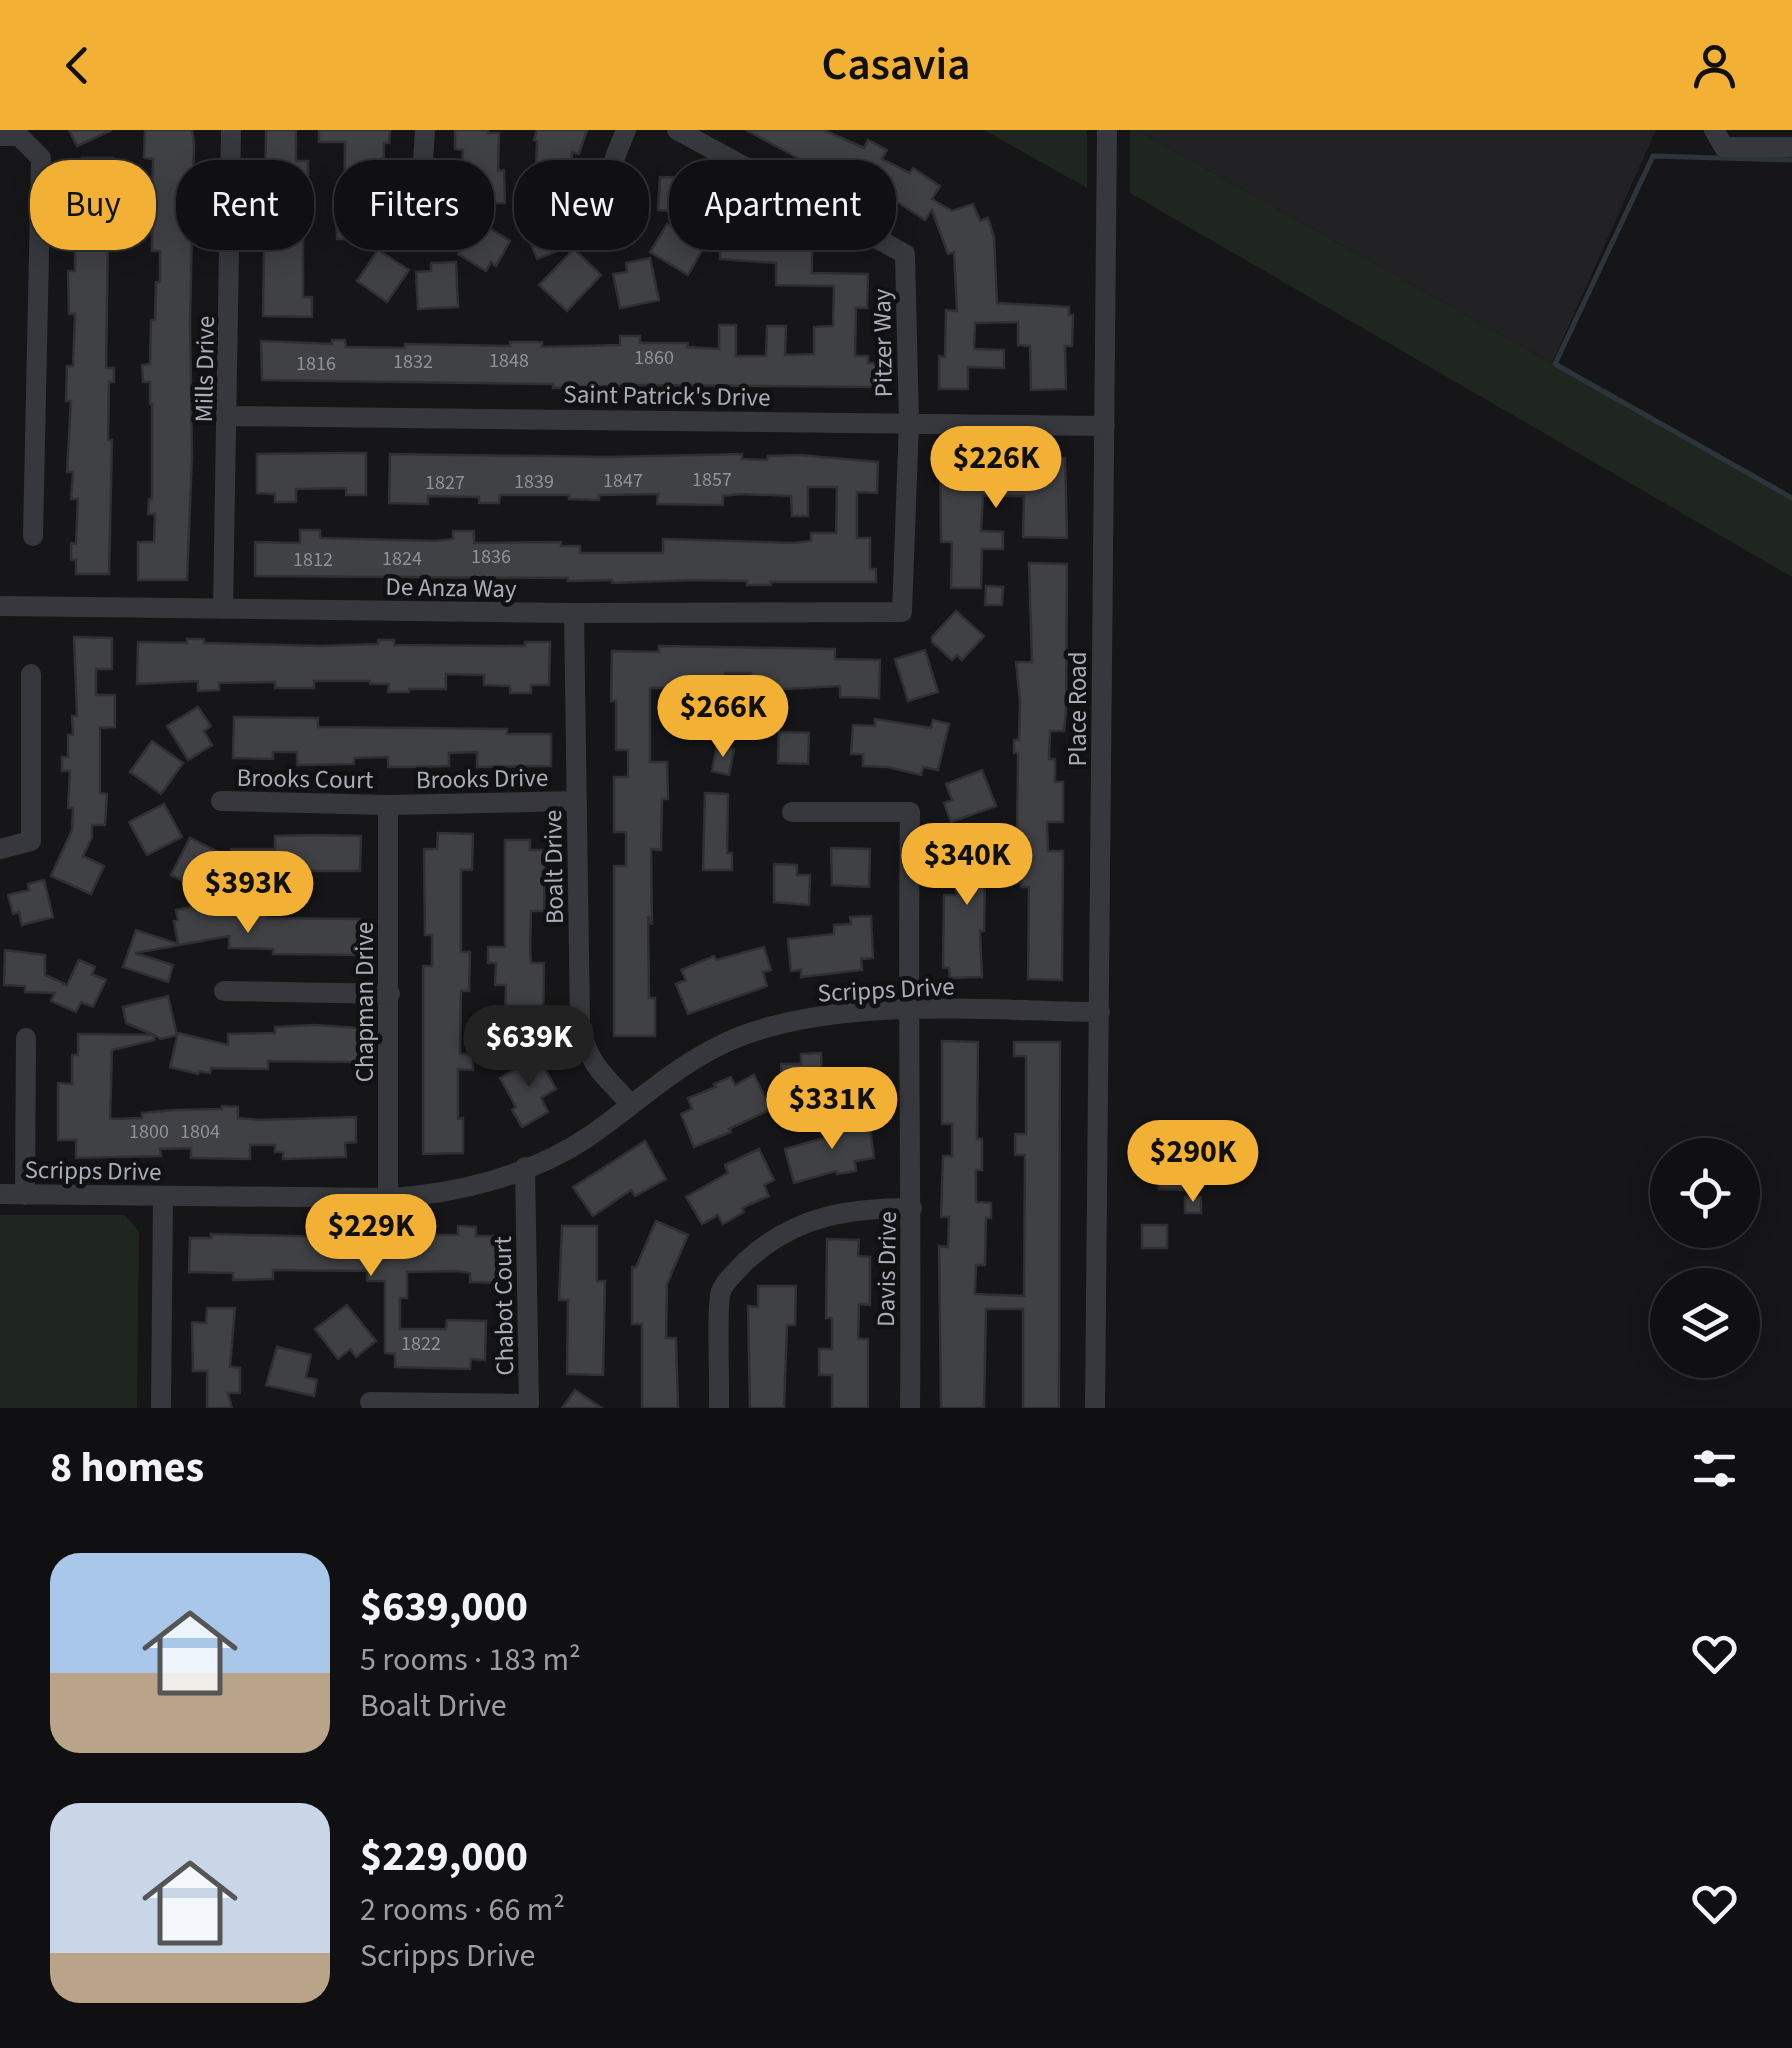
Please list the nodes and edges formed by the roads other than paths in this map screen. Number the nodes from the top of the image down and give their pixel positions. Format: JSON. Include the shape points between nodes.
{"nodes":[{"id":1,"x":230,"y":130,"type":"edge"},
{"id":2,"x":425,"y":130,"type":"edge"},
{"id":3,"x":626,"y":130,"type":"edge"},
{"id":4,"x":676,"y":130,"type":"edge"},
{"id":5,"x":1107,"y":130,"type":"edge"},
{"id":6,"x":1714,"y":130,"type":"edge"},
{"id":7,"x":0,"y":136,"type":"edge"},
{"id":8,"x":1792,"y":147,"type":"edge"},
{"id":9,"x":423,"y":160,"type":"edge"},
{"id":10,"x":615,"y":160,"type":"edge"},
{"id":11,"x":228,"y":416,"type":"junction"},
{"id":12,"x":909,"y":422,"type":"junction"},
{"id":13,"x":1104,"y":426,"type":"junction"},
{"id":14,"x":33,"y":536,"type":"dead end"},
{"id":15,"x":0,"y":606,"type":"edge"},
{"id":16,"x":223,"y":610,"type":"junction"},
{"id":17,"x":902,"y":612,"type":"joint"},
{"id":18,"x":574,"y":613,"type":"junction"},
{"id":19,"x":30,"y":674,"type":"dead end"},
{"id":20,"x":222,"y":800,"type":"dead end"},
{"id":21,"x":578,"y":801,"type":"junction"},
{"id":22,"x":388,"y":804,"type":"junction"},
{"id":23,"x":792,"y":812,"type":"dead end"},
{"id":24,"x":0,"y":849,"type":"edge"},
{"id":25,"x":224,"y":991,"type":"dead end"},
{"id":26,"x":390,"y":994,"type":"junction"},
{"id":27,"x":907,"y":1010,"type":"junction"},
{"id":28,"x":1100,"y":1012,"type":"junction"},
{"id":29,"x":26,"y":1038,"type":"dead end"},
{"id":30,"x":630,"y":1103,"type":"junction"},
{"id":31,"x":525,"y":1167,"type":"junction"},
{"id":32,"x":0,"y":1194,"type":"edge"},
{"id":33,"x":25,"y":1195,"type":"junction"},
{"id":34,"x":163,"y":1196,"type":"junction"},
{"id":35,"x":388,"y":1198,"type":"junction"},
{"id":36,"x":912,"y":1208,"type":"junction"},
{"id":37,"x":370,"y":1402,"type":"dead end"},
{"id":38,"x":160,"y":1408,"type":"edge"},
{"id":39,"x":719,"y":1408,"type":"edge"},
{"id":40,"x":910,"y":1408,"type":"edge"},
{"id":41,"x":1095,"y":1408,"type":"edge"}],
"edges":[{"from":1,"to":11,"type":"street","name":"Mills Drive"},
{"from":2,"to":9,"type":"street"},
{"from":3,"to":10,"type":"street"},
{"from":4,"to":12,"type":"street","name":"Pitzer Way","via":[[904,254]]},
{"from":5,"to":13,"type":"street","name":"Place Road"},
{"from":6,"to":8,"type":"street","via":[[1724,147]]},
{"from":7,"to":14,"type":"street","via":[[19,136],[41,158]]},
{"from":11,"to":12,"type":"street","name":"Saint Patrick's Drive"},
{"from":11,"to":16,"type":"street","name":"Mills Drive"},
{"from":12,"to":13,"type":"street","name":"Saint Patrick's Drive"},
{"from":12,"to":17,"type":"street","name":"Pitzer Way"},
{"from":13,"to":28,"type":"street","name":"Place Road"},
{"from":15,"to":16,"type":"street","name":"De Anza Way"},
{"from":16,"to":18,"type":"street","name":"De Anza Way"},
{"from":17,"to":18,"type":"street","name":"De Anza Way"},
{"from":18,"to":21,"type":"street","name":"Boalt Drive"},
{"from":19,"to":24,"type":"street","via":[[31,842]]},
{"from":20,"to":22,"type":"street","name":"Brooks Court"},
{"from":21,"to":22,"type":"street","name":"Brooks Drive"},
{"from":21,"to":30,"type":"street","name":"Boalt Drive","via":[[582,1035],[594,1066]]},
{"from":22,"to":26,"type":"street","name":"Chapman Drive"},
{"from":23,"to":27,"type":"street","name":"Davis Drive","via":[[910,812]]},
{"from":25,"to":26,"type":"street"},
{"from":26,"to":35,"type":"street","name":"Chapman Drive"},
{"from":27,"to":28,"type":"street","name":"Scripps Drive"},
{"from":27,"to":30,"type":"street","name":"Scripps Drive","via":[[827,1014],[763,1029],[699,1056]]},
{"from":27,"to":36,"type":"street","name":"Davis Drive"},
{"from":28,"to":41,"type":"street","name":"Place Road"},
{"from":29,"to":33,"type":"street"},
{"from":30,"to":31,"type":"street","name":"Scripps Drive","via":[[572,1148]]},
{"from":31,"to":35,"type":"street","name":"Scripps Drive","via":[[459,1189]]},
{"from":31,"to":37,"type":"street","name":"Chabot Court","via":[[529,1404]]},
{"from":32,"to":33,"type":"street","name":"Scripps Drive"},
{"from":33,"to":34,"type":"street","name":"Scripps Drive"},
{"from":34,"to":35,"type":"street","name":"Scripps Drive"},
{"from":34,"to":38,"type":"street"},
{"from":36,"to":39,"type":"street","via":[[862,1208],[806,1222],[740,1268],[721,1292]]},
{"from":36,"to":40,"type":"street","name":"Davis Drive"}]}
